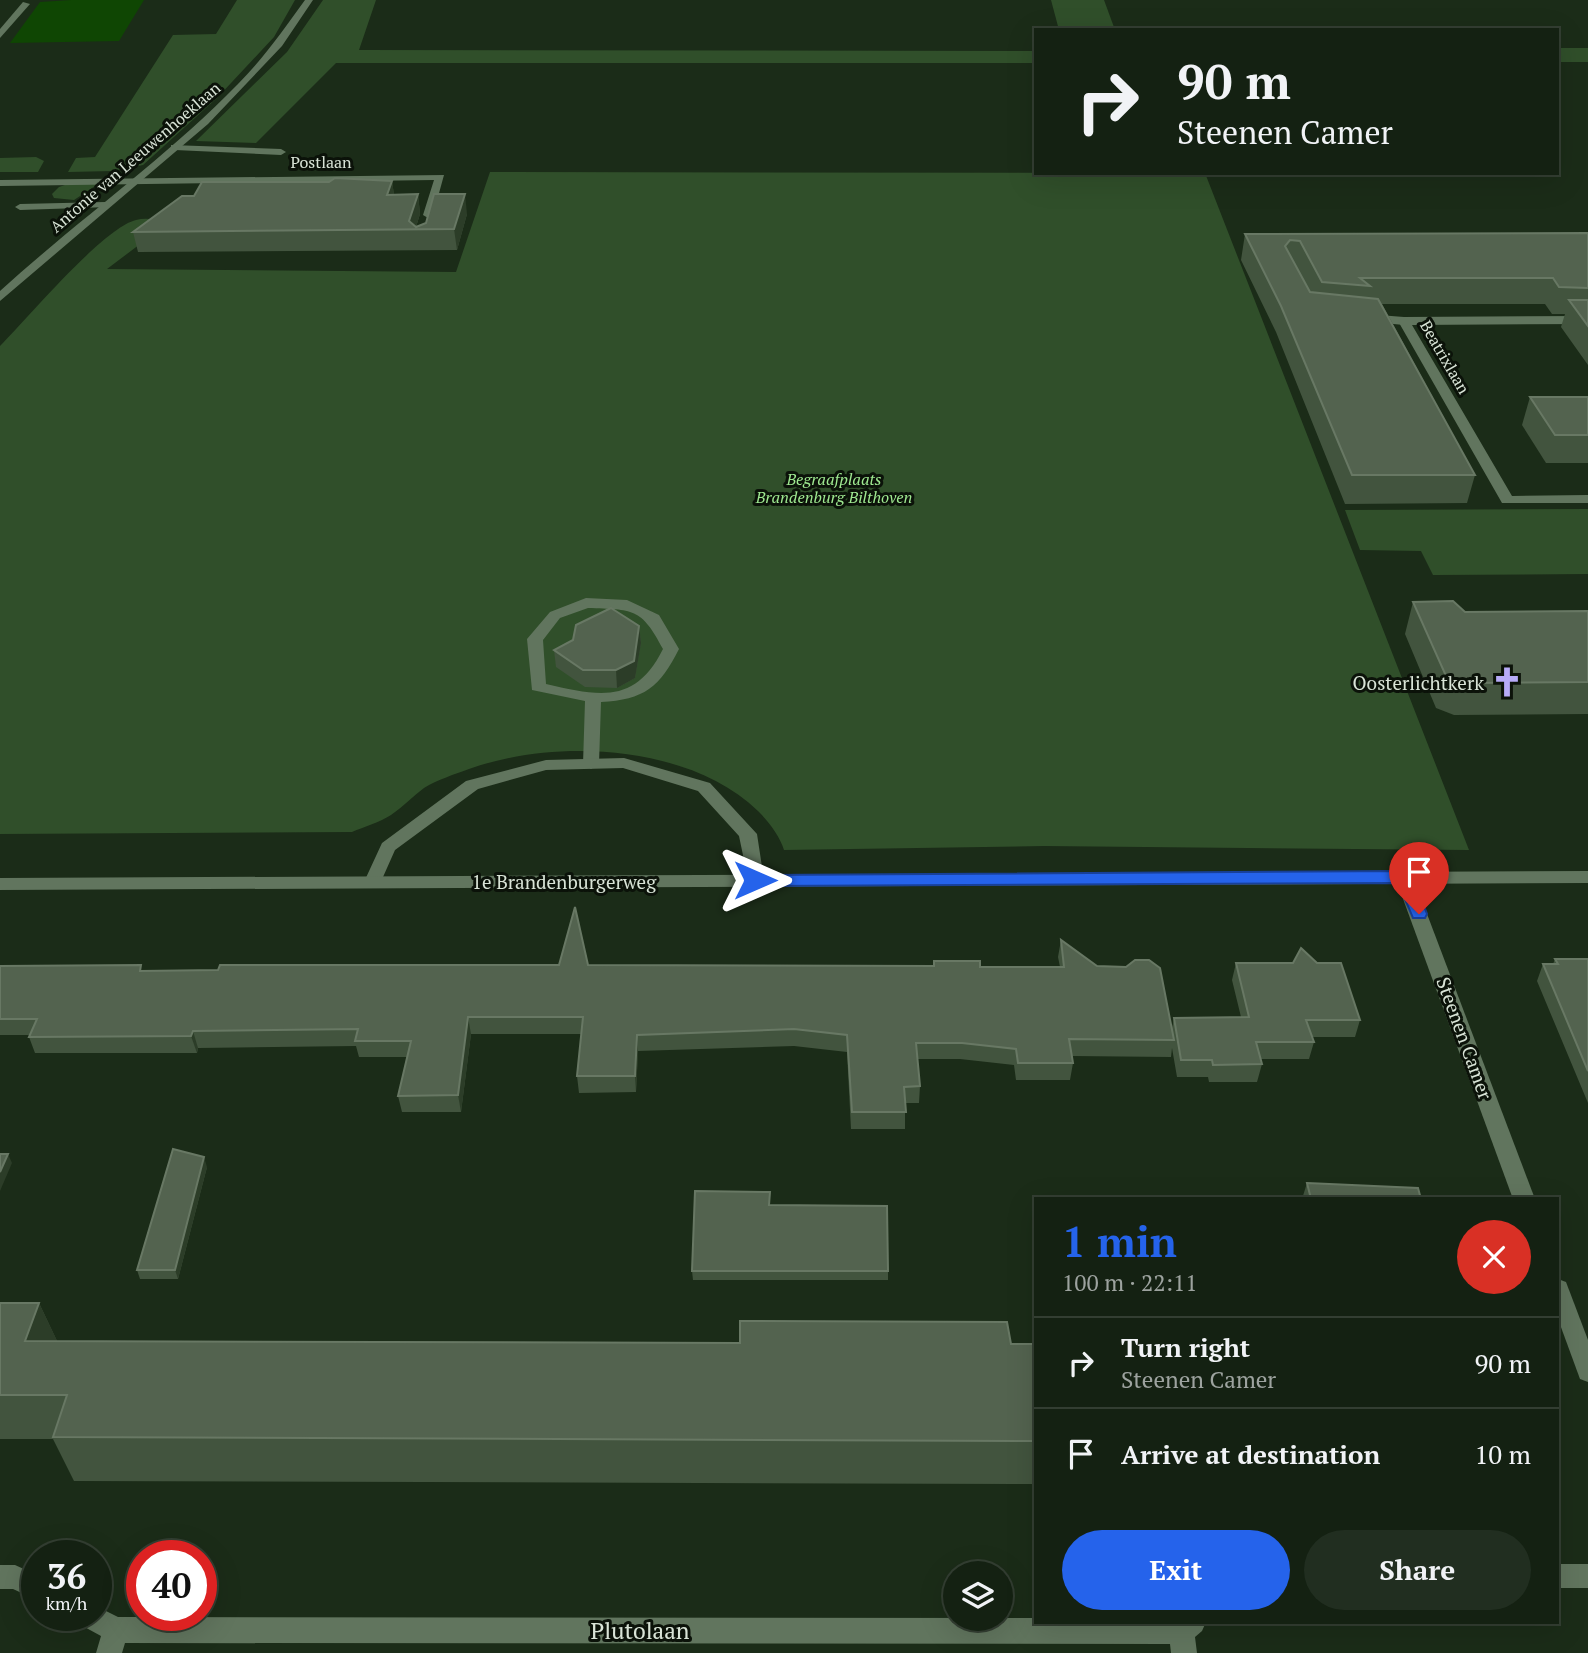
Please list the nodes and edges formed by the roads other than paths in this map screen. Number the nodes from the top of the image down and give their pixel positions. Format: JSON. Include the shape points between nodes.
{"nodes":[{"id":1,"x":309,"y":0,"type":"edge"},
{"id":2,"x":26,"y":4,"type":"dead end"},
{"id":3,"x":0,"y":35,"type":"edge"},
{"id":4,"x":175,"y":147,"type":"junction"},
{"id":5,"x":281,"y":152,"type":"dead end"},
{"id":6,"x":43,"y":179,"type":"junction"},
{"id":7,"x":135,"y":180,"type":"junction"},
{"id":8,"x":0,"y":183,"type":"edge"},
{"id":9,"x":106,"y":205,"type":"junction"},
{"id":10,"x":424,"y":229,"type":"edge"},
{"id":11,"x":0,"y":297,"type":"edge"},
{"id":12,"x":1351,"y":317,"type":"edge"},
{"id":13,"x":1588,"y":320,"type":"edge"},
{"id":14,"x":1404,"y":321,"type":"junction"},
{"id":15,"x":1588,"y":499,"type":"edge"},
{"id":16,"x":593,"y":697,"type":"junction"},
{"id":17,"x":591,"y":764,"type":"junction"},
{"id":18,"x":1404,"y":877,"type":"junction"},
{"id":19,"x":1588,"y":877,"type":"edge"},
{"id":20,"x":755,"y":880,"type":"junction"},
{"id":21,"x":373,"y":882,"type":"junction"},
{"id":22,"x":0,"y":884,"type":"edge"},
{"id":23,"x":1523,"y":1197,"type":"edge"},
{"id":24,"x":1559,"y":1292,"type":"edge"},
{"id":25,"x":1588,"y":1372,"type":"edge"},
{"id":26,"x":1559,"y":1576,"type":"edge"},
{"id":27,"x":1588,"y":1576,"type":"edge"},
{"id":28,"x":0,"y":1577,"type":"edge"},
{"id":29,"x":21,"y":1580,"type":"edge"},
{"id":30,"x":1186,"y":1635,"type":"edge"},
{"id":31,"x":112,"y":1641,"type":"edge"}],
"edges":[{"from":1,"to":4,"type":"street","name":"Antonie van Leeuwenhoeklaan","via":[[268,58]]},
{"from":2,"to":3,"type":"street"},
{"from":4,"to":5,"type":"street"},
{"from":4,"to":7,"type":"street","name":"Antonie van Leeuwenhoeklaan"},
{"from":6,"to":7,"type":"street"},
{"from":6,"to":8,"type":"street"},
{"from":6,"to":9,"type":"street","via":[[20,207]]},
{"from":7,"to":9,"type":"street","name":"Antonie van Leeuwenhoeklaan"},
{"from":7,"to":10,"type":"street","name":"Postlaan","via":[[440,177]]},
{"from":9,"to":11,"type":"street","name":"Antonie van Leeuwenhoeklaan"},
{"from":12,"to":14,"type":"street"},
{"from":13,"to":14,"type":"street","name":"Beatrixlaan"},
{"from":14,"to":15,"type":"street","name":"Beatrixlaan","via":[[1507,500]]},
{"from":16,"to":16,"type":"street","via":[[627,696],[658,675],[671,649],[654,618],[627,605],[586,603],[555,615],[536,639],[538,687]]},
{"from":16,"to":17,"type":"street"},
{"from":17,"to":20,"type":"street","via":[[624,763],[704,787],[748,834]]},
{"from":17,"to":21,"type":"street","via":[[546,765],[472,785],[388,847]]},
{"from":18,"to":19,"type":"street","name":"1e Brandenburgerweg"},
{"from":18,"to":20,"type":"street","name":"1e Brandenburgerweg"},
{"from":18,"to":23,"type":"street","name":"Steenen Camer"},
{"from":20,"to":21,"type":"street","name":"1e Brandenburgerweg"},
{"from":21,"to":22,"type":"street","name":"1e Brandenburgerweg"},
{"from":24,"to":25,"type":"street"},
{"from":26,"to":27,"type":"street"},
{"from":28,"to":29,"type":"street"},
{"from":30,"to":31,"type":"street","name":"Plutolaan"}]}
